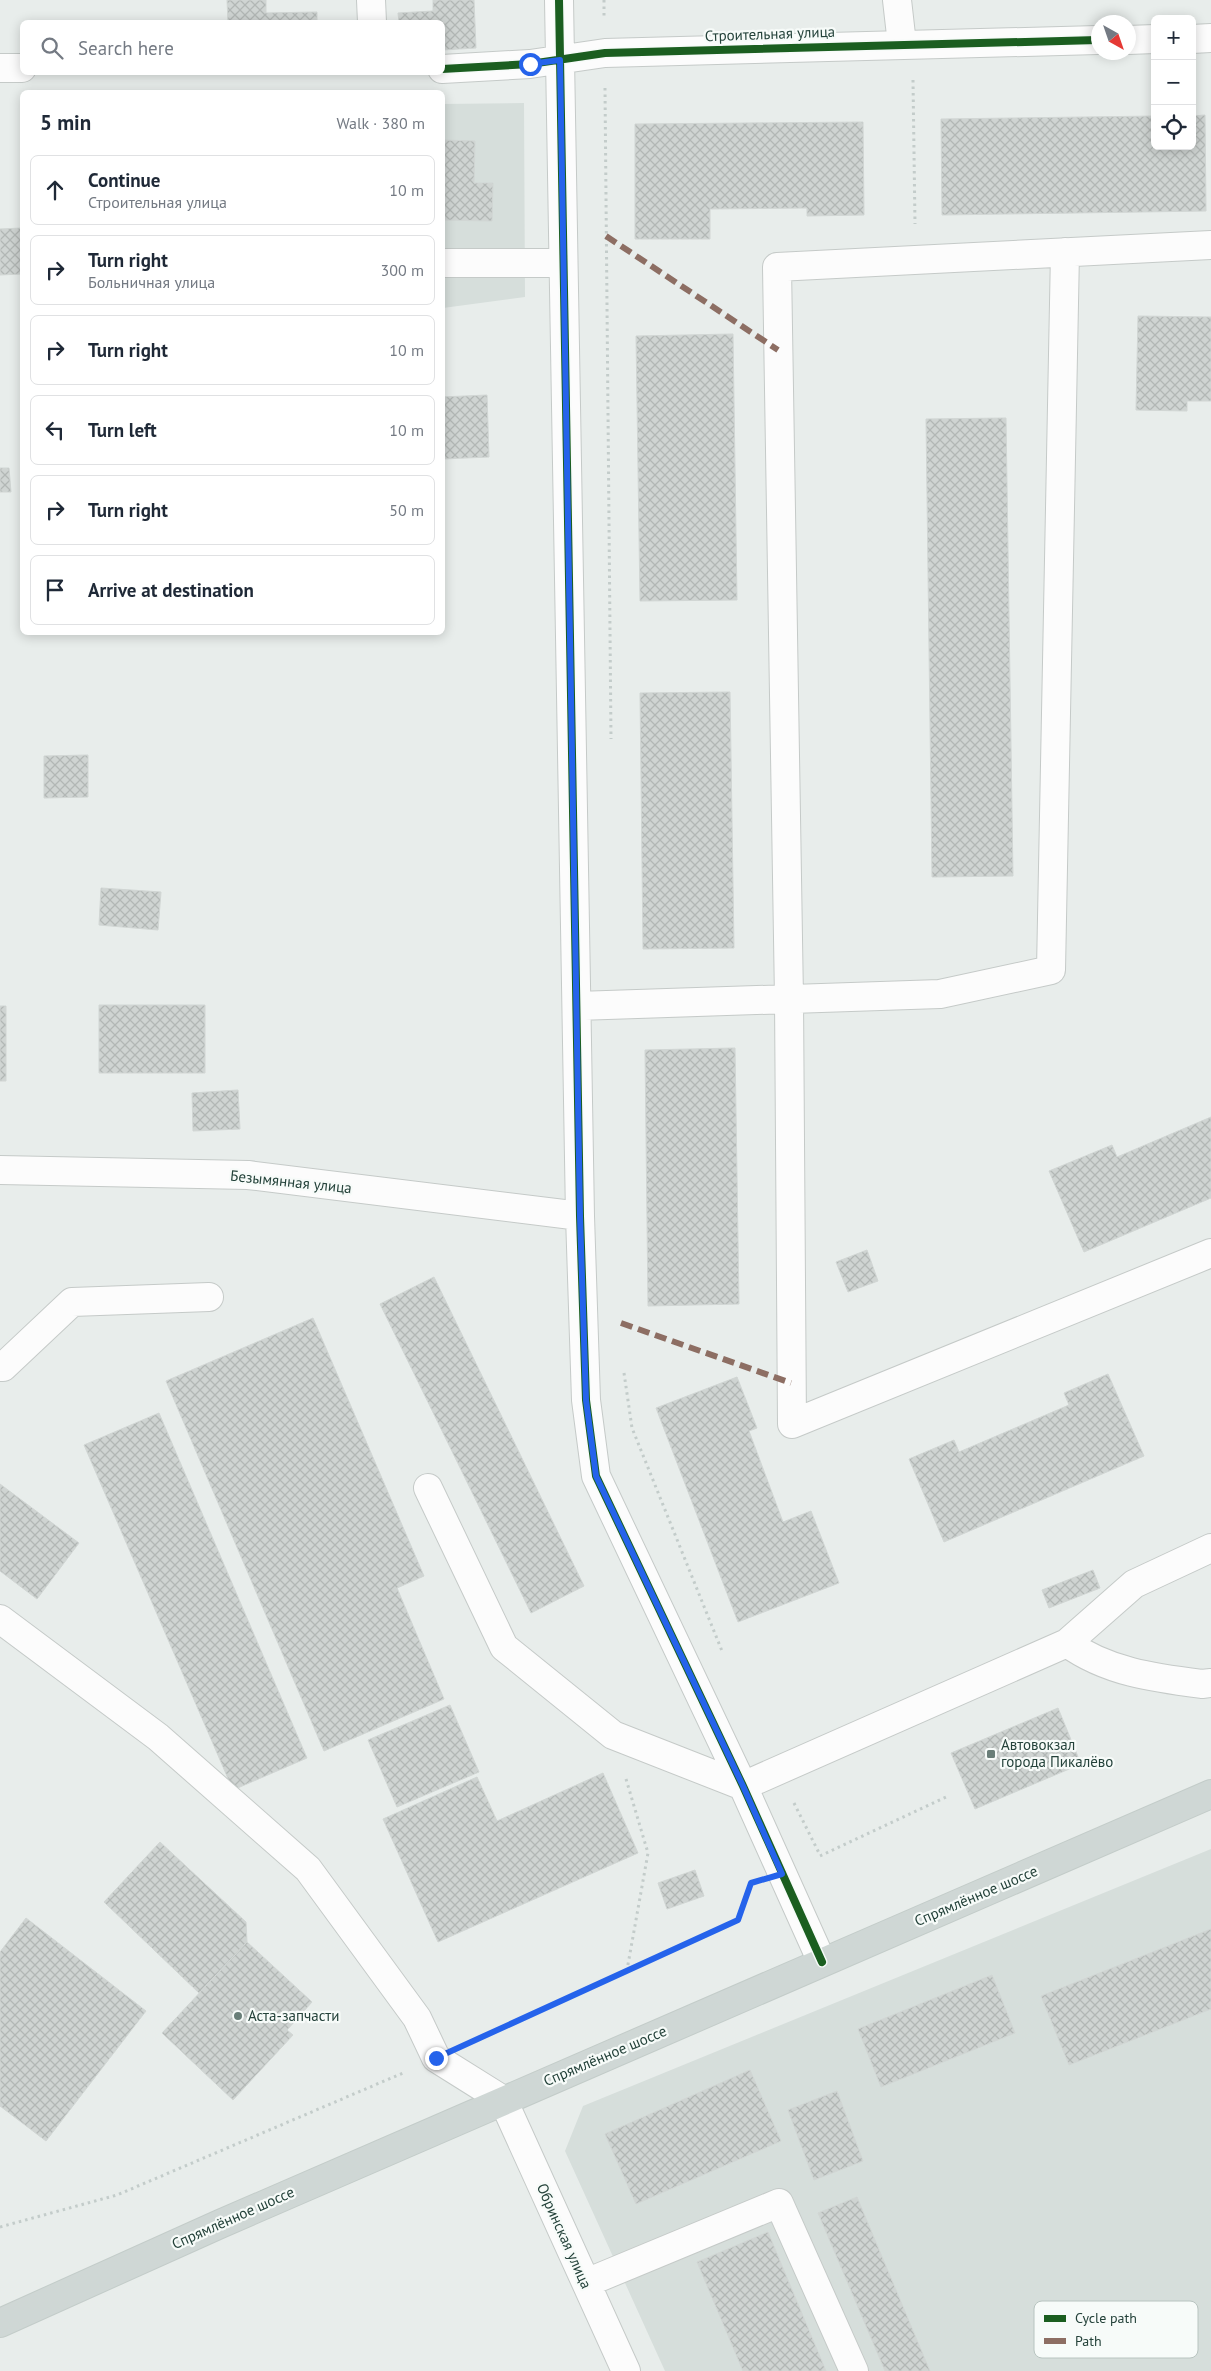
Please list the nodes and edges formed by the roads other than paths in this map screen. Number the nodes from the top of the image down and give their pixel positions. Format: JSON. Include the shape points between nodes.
{"nodes":[{"id":1,"x":371,"y":0,"type":"edge"},
{"id":2,"x":559,"y":0,"type":"edge"},
{"id":3,"x":896,"y":0,"type":"edge"},
{"id":4,"x":372,"y":20,"type":"edge"},
{"id":5,"x":1211,"y":38,"type":"edge"},
{"id":6,"x":1151,"y":39,"type":"edge"},
{"id":7,"x":1196,"y":39,"type":"edge"},
{"id":8,"x":1091,"y":40,"type":"edge"},
{"id":9,"x":1136,"y":40,"type":"edge"},
{"id":10,"x":902,"y":44,"type":"junction"},
{"id":11,"x":560,"y":60,"type":"junction"},
{"id":12,"x":0,"y":68,"type":"edge"},
{"id":13,"x":20,"y":68,"type":"edge"},
{"id":14,"x":445,"y":69,"type":"edge"},
{"id":15,"x":1211,"y":245,"type":"edge"},
{"id":16,"x":1065,"y":252,"type":"junction"},
{"id":17,"x":445,"y":263,"type":"edge"},
{"id":18,"x":563,"y":263,"type":"junction"},
{"id":19,"x":789,"y":999,"type":"junction"},
{"id":20,"x":576,"y":1006,"type":"junction"},
{"id":21,"x":0,"y":1170,"type":"edge"},
{"id":22,"x":580,"y":1216,"type":"junction"},
{"id":23,"x":1211,"y":1253,"type":"edge"},
{"id":24,"x":209,"y":1298,"type":"dead end"},
{"id":25,"x":0,"y":1367,"type":"edge"},
{"id":26,"x":428,"y":1488,"type":"dead end"},
{"id":27,"x":1211,"y":1548,"type":"edge"},
{"id":28,"x":0,"y":1619,"type":"edge"},
{"id":29,"x":1068,"y":1643,"type":"junction"},
{"id":30,"x":1211,"y":1683,"type":"edge"},
{"id":31,"x":743,"y":1786,"type":"junction"},
{"id":32,"x":1211,"y":1794,"type":"edge"},
{"id":33,"x":822,"y":1962,"type":"junction"},
{"id":34,"x":503,"y":2100,"type":"junction"},
{"id":35,"x":586,"y":2283,"type":"junction"},
{"id":36,"x":0,"y":2323,"type":"edge"},
{"id":37,"x":626,"y":2371,"type":"edge"},
{"id":38,"x":854,"y":2371,"type":"edge"}],
"edges":[{"from":1,"to":4,"type":"street"},
{"from":2,"to":11,"type":"street"},
{"from":3,"to":10,"type":"street"},
{"from":5,"to":7,"type":"street"},
{"from":6,"to":9,"type":"street"},
{"from":8,"to":10,"type":"street","name":"Строительная улица"},
{"from":10,"to":11,"type":"street","name":"Строительная улица","via":[[605,53]]},
{"from":11,"to":14,"type":"street","name":"Строительная улица"},
{"from":11,"to":18,"type":"street"},
{"from":12,"to":13,"type":"street"},
{"from":15,"to":16,"type":"street"},
{"from":16,"to":19,"type":"street","via":[[1051,970],[940,994]]},
{"from":16,"to":19,"type":"street","via":[[777,267]]},
{"from":17,"to":18,"type":"street"},
{"from":18,"to":20,"type":"street"},
{"from":19,"to":20,"type":"street"},
{"from":19,"to":23,"type":"street","via":[[792,1424]]},
{"from":20,"to":22,"type":"street"},
{"from":21,"to":22,"type":"street","name":"Безымянная улица","via":[[248,1175]]},
{"from":22,"to":31,"type":"street","via":[[586,1400],[596,1476]]},
{"from":24,"to":25,"type":"street","via":[[72,1302]]},
{"from":26,"to":31,"type":"street","via":[[504,1647],[613,1735]]},
{"from":27,"to":29,"type":"street","via":[[1134,1584]]},
{"from":28,"to":34,"type":"street","via":[[158,1737],[308,1869],[417,2018],[436,2058]]},
{"from":29,"to":30,"type":"street","via":[[1084,1655],[1142,1676]]},
{"from":29,"to":31,"type":"street"},
{"from":31,"to":33,"type":"street"},
{"from":32,"to":33,"type":"main road","name":"Спрямлённое шоссе"},
{"from":33,"to":34,"type":"main road","name":"Спрямлённое шоссе"},
{"from":34,"to":35,"type":"street","name":"Обринская улица"},
{"from":34,"to":36,"type":"main road","name":"Спрямлённое шоссе"},
{"from":35,"to":37,"type":"street","name":"Обринская улица"},
{"from":35,"to":38,"type":"street","via":[[780,2203]]}]}
